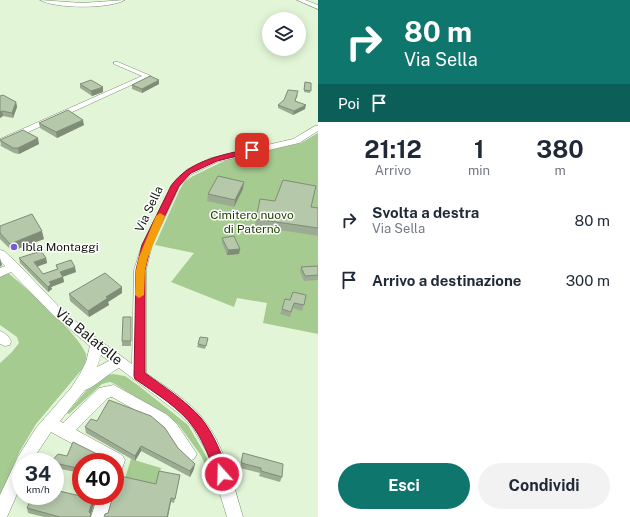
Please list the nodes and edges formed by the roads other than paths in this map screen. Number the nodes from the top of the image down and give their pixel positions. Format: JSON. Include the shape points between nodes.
{"nodes":[{"id":1,"x":43,"y":0,"type":"edge"},
{"id":2,"x":122,"y":0,"type":"edge"},
{"id":3,"x":300,"y":0,"type":"edge"},
{"id":4,"x":318,"y":7,"type":"edge"},
{"id":5,"x":116,"y":63,"type":"dead end"},
{"id":6,"x":318,"y":128,"type":"edge"},
{"id":7,"x":0,"y":142,"type":"edge"},
{"id":8,"x":0,"y":254,"type":"edge"},
{"id":9,"x":13,"y":266,"type":"junction"},
{"id":10,"x":0,"y":273,"type":"edge"},
{"id":11,"x":97,"y":345,"type":"junction"},
{"id":12,"x":120,"y":361,"type":"junction"},
{"id":13,"x":139,"y":376,"type":"junction"},
{"id":14,"x":70,"y":398,"type":"junction"},
{"id":15,"x":49,"y":423,"type":"junction"},
{"id":16,"x":64,"y":432,"type":"junction"},
{"id":17,"x":29,"y":453,"type":"edge"},
{"id":18,"x":104,"y":453,"type":"edge"},
{"id":19,"x":189,"y":454,"type":"dead end"},
{"id":20,"x":12,"y":487,"type":"edge"},
{"id":21,"x":103,"y":505,"type":"edge"},
{"id":22,"x":0,"y":514,"type":"edge"},
{"id":23,"x":11,"y":517,"type":"edge"},
{"id":24,"x":99,"y":517,"type":"edge"},
{"id":25,"x":236,"y":517,"type":"edge"}],
"edges":[{"from":1,"to":2,"type":"street","via":[[80,5]]},
{"from":3,"to":4,"type":"street"},
{"from":5,"to":7,"type":"street","via":[[148,76]]},
{"from":6,"to":13,"type":"street","name":"Via Sella","via":[[296,141],[214,160],[189,172],[175,186],[147,245],[140,270]]},
{"from":8,"to":9,"type":"street","name":"Via Balatelle"},
{"from":9,"to":10,"type":"street"},
{"from":9,"to":11,"type":"street","name":"Via Balatelle","via":[[57,312]]},
{"from":11,"to":12,"type":"street","name":"Via Balatelle"},
{"from":11,"to":14,"type":"street","via":[[89,372]]},
{"from":12,"to":13,"type":"street","name":"Via Balatelle"},
{"from":12,"to":14,"type":"street","via":[[96,375]]},
{"from":13,"to":25,"type":"street","name":"Via Balatelle","via":[[198,423],[214,452]]},
{"from":14,"to":15,"type":"street"},
{"from":15,"to":16,"type":"street"},
{"from":15,"to":17,"type":"street"},
{"from":16,"to":18,"type":"street"},
{"from":16,"to":19,"type":"street","via":[[109,390],[161,419],[171,428]]},
{"from":20,"to":22,"type":"street"},
{"from":21,"to":24,"type":"street"},
{"from":22,"to":23,"type":"street"}]}
